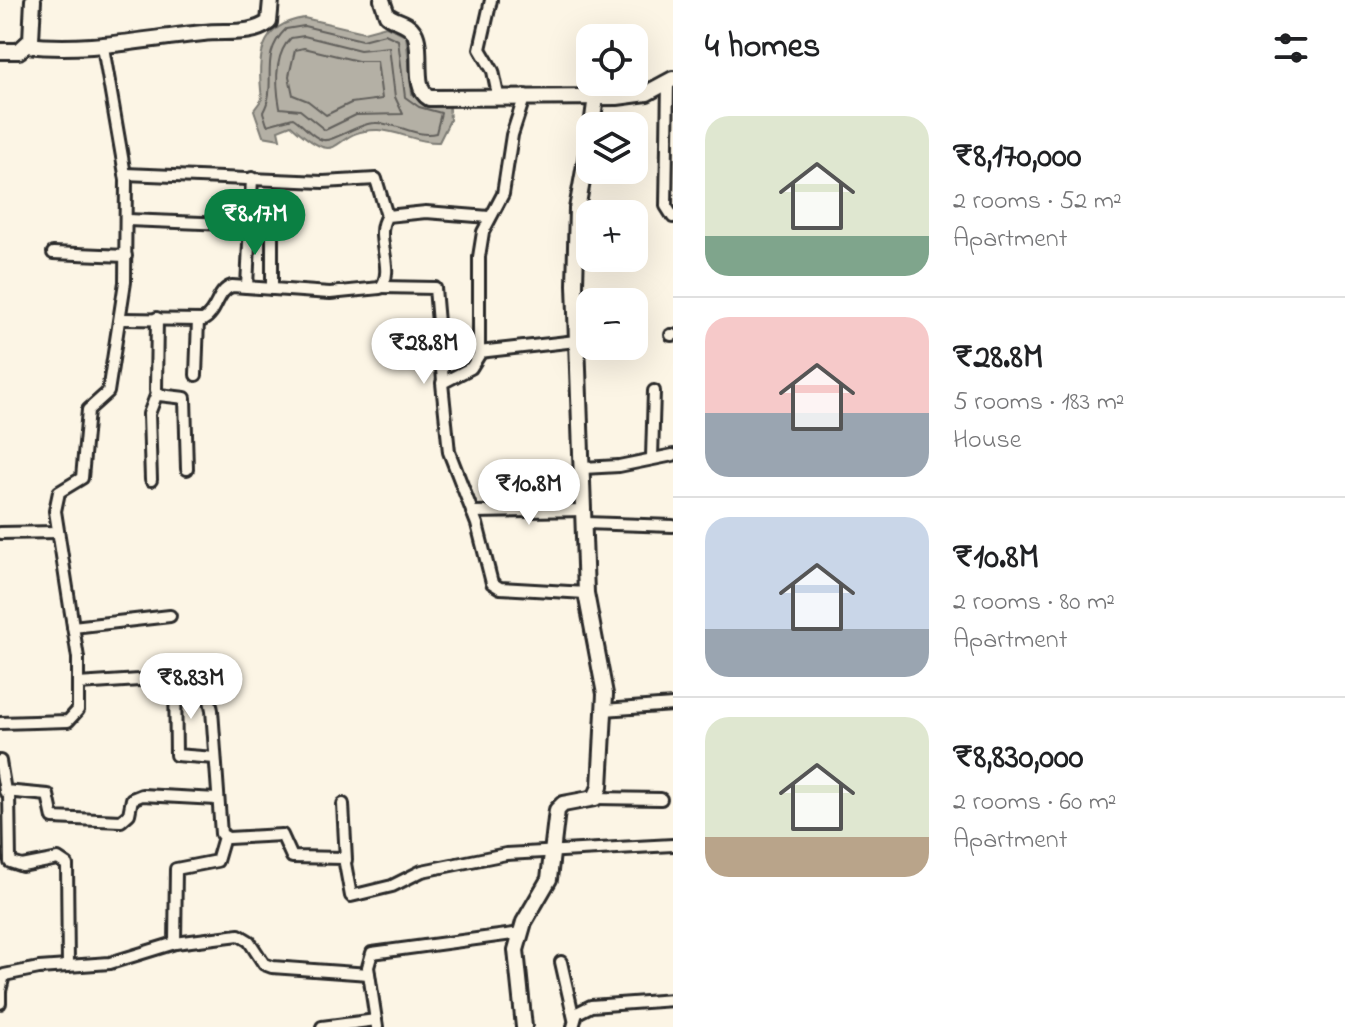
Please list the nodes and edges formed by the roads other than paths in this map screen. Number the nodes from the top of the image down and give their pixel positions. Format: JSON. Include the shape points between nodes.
{"nodes":[{"id":1,"x":33,"y":0,"type":"edge"},
{"id":2,"x":271,"y":0,"type":"edge"},
{"id":3,"x":382,"y":0,"type":"edge"},
{"id":4,"x":491,"y":0,"type":"edge"},
{"id":5,"x":26,"y":45,"type":"junction"},
{"id":6,"x":103,"y":47,"type":"junction"},
{"id":7,"x":0,"y":51,"type":"edge"},
{"id":8,"x":670,"y":80,"type":"edge"},
{"id":9,"x":648,"y":92,"type":"edge"},
{"id":10,"x":498,"y":95,"type":"junction"},
{"id":11,"x":525,"y":95,"type":"junction"},
{"id":12,"x":576,"y":96,"type":"edge"},
{"id":13,"x":596,"y":96,"type":"edge"},
{"id":14,"x":594,"y":112,"type":"edge"},
{"id":15,"x":125,"y":174,"type":"junction"},
{"id":16,"x":252,"y":178,"type":"junction"},
{"id":17,"x":582,"y":184,"type":"edge"},
{"id":18,"x":387,"y":216,"type":"junction"},
{"id":19,"x":489,"y":217,"type":"junction"},
{"id":20,"x":673,"y":217,"type":"edge"},
{"id":21,"x":127,"y":220,"type":"junction"},
{"id":22,"x":227,"y":224,"type":"dead end"},
{"id":23,"x":272,"y":225,"type":"dead end"},
{"id":24,"x":53,"y":253,"type":"dead end"},
{"id":25,"x":126,"y":256,"type":"junction"},
{"id":26,"x":247,"y":287,"type":"junction"},
{"id":27,"x":381,"y":287,"type":"junction"},
{"id":28,"x":576,"y":288,"type":"edge"},
{"id":29,"x":272,"y":289,"type":"junction"},
{"id":30,"x":157,"y":318,"type":"junction"},
{"id":31,"x":121,"y":319,"type":"junction"},
{"id":32,"x":198,"y":320,"type":"junction"},
{"id":33,"x":576,"y":341,"type":"edge"},
{"id":34,"x":479,"y":352,"type":"junction"},
{"id":35,"x":577,"y":360,"type":"edge"},
{"id":36,"x":196,"y":375,"type":"dead end"},
{"id":37,"x":443,"y":381,"type":"junction"},
{"id":38,"x":654,"y":391,"type":"dead end"},
{"id":39,"x":157,"y":393,"type":"junction"},
{"id":40,"x":673,"y":455,"type":"edge"},
{"id":41,"x":652,"y":457,"type":"junction"},
{"id":42,"x":583,"y":468,"type":"junction"},
{"id":43,"x":187,"y":469,"type":"dead end"},
{"id":44,"x":151,"y":480,"type":"dead end"},
{"id":45,"x":472,"y":512,"type":"junction"},
{"id":46,"x":585,"y":516,"type":"junction"},
{"id":47,"x":673,"y":526,"type":"edge"},
{"id":48,"x":58,"y":532,"type":"junction"},
{"id":49,"x":0,"y":533,"type":"edge"},
{"id":50,"x":586,"y":593,"type":"junction"},
{"id":51,"x":170,"y":616,"type":"dead end"},
{"id":52,"x":73,"y":627,"type":"junction"},
{"id":53,"x":175,"y":678,"type":"junction"},
{"id":54,"x":78,"y":684,"type":"junction"},
{"id":55,"x":673,"y":705,"type":"edge"},
{"id":56,"x":604,"y":710,"type":"junction"},
{"id":57,"x":0,"y":723,"type":"edge"},
{"id":58,"x":215,"y":758,"type":"junction"},
{"id":59,"x":0,"y":761,"type":"edge"},
{"id":60,"x":9,"y":793,"type":"junction"},
{"id":61,"x":595,"y":798,"type":"junction"},
{"id":62,"x":217,"y":799,"type":"junction"},
{"id":63,"x":661,"y":799,"type":"dead end"},
{"id":64,"x":343,"y":804,"type":"dead end"},
{"id":65,"x":224,"y":837,"type":"junction"},
{"id":66,"x":673,"y":845,"type":"edge"},
{"id":67,"x":554,"y":852,"type":"junction"},
{"id":68,"x":346,"y":860,"type":"junction"},
{"id":69,"x":521,"y":933,"type":"junction"},
{"id":70,"x":175,"y":943,"type":"junction"},
{"id":71,"x":561,"y":962,"type":"dead end"},
{"id":72,"x":68,"y":966,"type":"junction"},
{"id":73,"x":369,"y":974,"type":"junction"},
{"id":74,"x":0,"y":991,"type":"edge"},
{"id":75,"x":673,"y":1000,"type":"edge"},
{"id":76,"x":0,"y":1003,"type":"edge"},
{"id":77,"x":573,"y":1023,"type":"edge"},
{"id":78,"x":376,"y":1024,"type":"edge"},
{"id":79,"x":322,"y":1027,"type":"edge"},
{"id":80,"x":524,"y":1027,"type":"edge"}],
"edges":[{"from":1,"to":5,"type":"street","via":[[31,40]]},
{"from":2,"to":6,"type":"street","via":[[269,22],[261,28]]},
{"from":3,"to":10,"type":"street","via":[[387,15],[415,33],[424,96],[465,100]]},
{"from":4,"to":10,"type":"street","via":[[479,39]]},
{"from":5,"to":6,"type":"street"},
{"from":5,"to":7,"type":"street","via":[[19,51]]},
{"from":6,"to":15,"type":"street"},
{"from":8,"to":9,"type":"street"},
{"from":8,"to":20,"type":"street","via":[[666,206]]},
{"from":10,"to":11,"type":"street"},
{"from":11,"to":12,"type":"street"},
{"from":11,"to":19,"type":"street","via":[[512,135],[503,194]]},
{"from":13,"to":14,"type":"street"},
{"from":15,"to":16,"type":"street"},
{"from":15,"to":21,"type":"street"},
{"from":16,"to":18,"type":"street","via":[[376,179]]},
{"from":16,"to":26,"type":"street"},
{"from":17,"to":28,"type":"street"},
{"from":18,"to":19,"type":"street","via":[[426,212]]},
{"from":18,"to":27,"type":"street","via":[[381,225]]},
{"from":19,"to":34,"type":"street","via":[[479,257]]},
{"from":21,"to":22,"type":"street"},
{"from":21,"to":25,"type":"street"},
{"from":23,"to":29,"type":"street"},
{"from":24,"to":25,"type":"street"},
{"from":25,"to":31,"type":"street"},
{"from":26,"to":29,"type":"street"},
{"from":26,"to":32,"type":"street","via":[[226,288],[213,312]]},
{"from":27,"to":29,"type":"street","via":[[330,293]]},
{"from":27,"to":37,"type":"street","via":[[435,288]]},
{"from":30,"to":31,"type":"street"},
{"from":30,"to":32,"type":"street"},
{"from":30,"to":39,"type":"street"},
{"from":31,"to":48,"type":"street","via":[[108,392],[88,410],[82,478],[59,492]]},
{"from":32,"to":36,"type":"street"},
{"from":33,"to":34,"type":"street"},
{"from":34,"to":37,"type":"street","via":[[471,368]]},
{"from":35,"to":42,"type":"street"},
{"from":37,"to":45,"type":"street","via":[[449,452]]},
{"from":38,"to":41,"type":"street"},
{"from":39,"to":43,"type":"street","via":[[185,398]]},
{"from":39,"to":44,"type":"street","via":[[149,414]]},
{"from":40,"to":41,"type":"street"},
{"from":41,"to":42,"type":"street"},
{"from":42,"to":46,"type":"street"},
{"from":45,"to":46,"type":"street"},
{"from":45,"to":50,"type":"street","via":[[495,586]]},
{"from":46,"to":47,"type":"street"},
{"from":46,"to":50,"type":"street"},
{"from":48,"to":49,"type":"street"},
{"from":48,"to":52,"type":"street"},
{"from":50,"to":56,"type":"street"},
{"from":51,"to":52,"type":"street"},
{"from":52,"to":54,"type":"street"},
{"from":53,"to":54,"type":"street"},
{"from":53,"to":58,"type":"street","via":[[203,678],[208,685]]},
{"from":53,"to":58,"type":"street","via":[[176,755]]},
{"from":54,"to":57,"type":"street","via":[[75,717]]},
{"from":55,"to":56,"type":"street"},
{"from":56,"to":61,"type":"street"},
{"from":58,"to":62,"type":"street"},
{"from":59,"to":60,"type":"street","via":[[3,787]]},
{"from":60,"to":62,"type":"street","via":[[48,795],[53,818],[121,821],[135,796]]},
{"from":60,"to":72,"type":"street","via":[[10,862],[22,866],[58,859],[67,865]]},
{"from":61,"to":63,"type":"street"},
{"from":61,"to":67,"type":"street","via":[[559,807]]},
{"from":62,"to":65,"type":"street"},
{"from":64,"to":68,"type":"street"},
{"from":65,"to":68,"type":"street","via":[[282,835],[292,857]]},
{"from":65,"to":70,"type":"street","via":[[217,861],[176,869]]},
{"from":66,"to":67,"type":"street"},
{"from":67,"to":68,"type":"street","via":[[453,863],[354,896],[348,892]]},
{"from":67,"to":69,"type":"street","via":[[549,879]]},
{"from":69,"to":73,"type":"street","via":[[376,951],[368,956]]},
{"from":69,"to":80,"type":"street","via":[[516,950]]},
{"from":70,"to":72,"type":"street","via":[[110,963]]},
{"from":70,"to":73,"type":"street","via":[[239,935],[272,967]]},
{"from":71,"to":77,"type":"street"},
{"from":72,"to":74,"type":"street","via":[[4,975]]},
{"from":73,"to":78,"type":"street"},
{"from":74,"to":76,"type":"street"},
{"from":75,"to":77,"type":"street","via":[[591,1006],[577,1013]]},
{"from":78,"to":79,"type":"street"}]}
